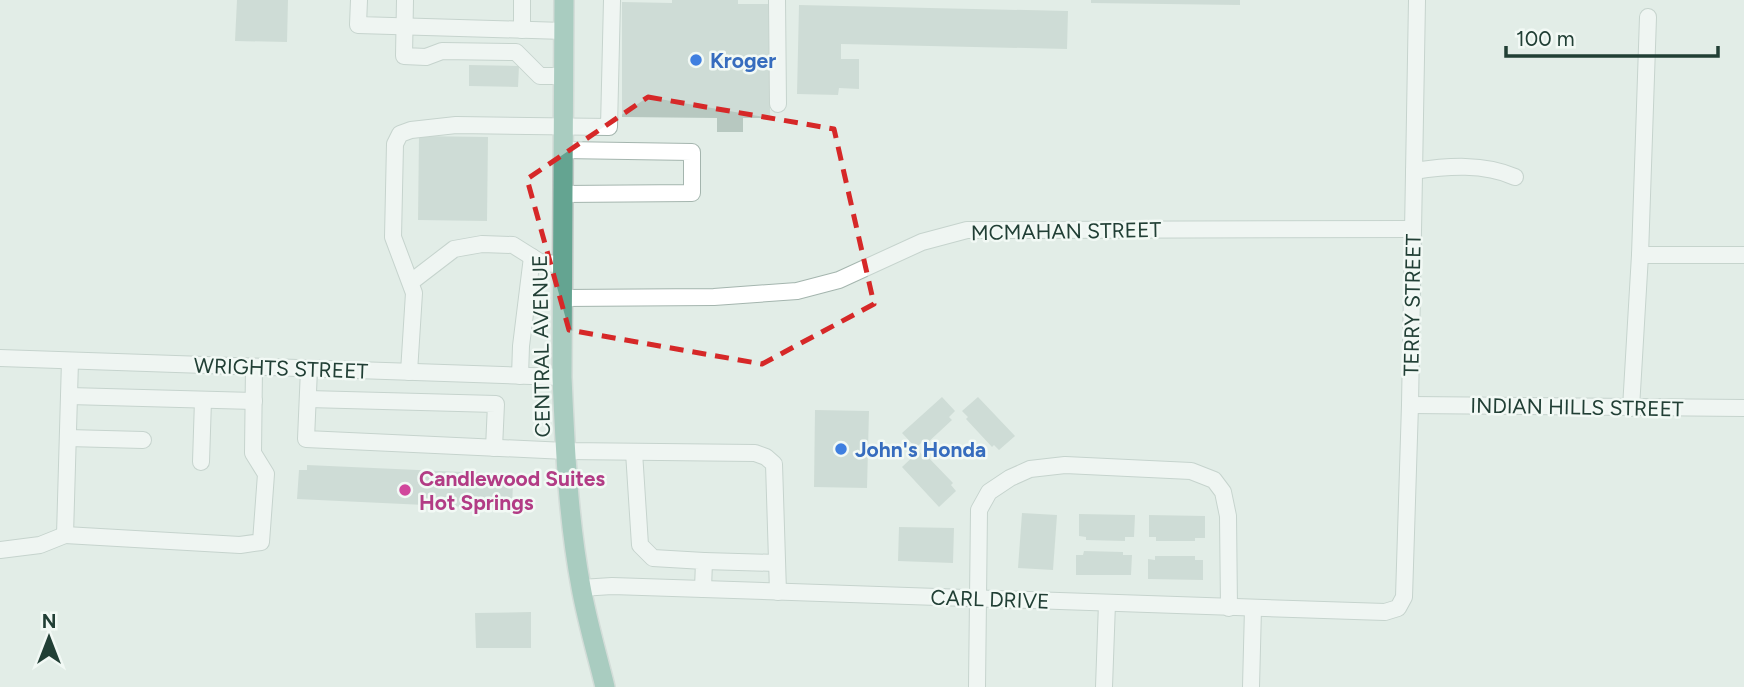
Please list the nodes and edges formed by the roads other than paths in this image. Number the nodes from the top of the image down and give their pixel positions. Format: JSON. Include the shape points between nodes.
{"nodes":[{"id":1,"x":359,"y":0,"type":"edge"},
{"id":2,"x":405,"y":0,"type":"edge"},
{"id":3,"x":522,"y":0,"type":"edge"},
{"id":4,"x":564,"y":0,"type":"edge"},
{"id":5,"x":612,"y":0,"type":"edge"},
{"id":6,"x":777,"y":0,"type":"edge"},
{"id":7,"x":1417,"y":0,"type":"edge"},
{"id":8,"x":1648,"y":17,"type":"dead end"},
{"id":9,"x":404,"y":26,"type":"junction"},
{"id":10,"x":522,"y":30,"type":"junction"},
{"id":11,"x":564,"y":31,"type":"junction"},
{"id":12,"x":564,"y":76,"type":"junction"},
{"id":13,"x":778,"y":104,"type":"dead end"},
{"id":14,"x":564,"y":126,"type":"junction"},
{"id":15,"x":563,"y":150,"type":"junction"},
{"id":16,"x":1414,"y":171,"type":"junction"},
{"id":17,"x":1515,"y":177,"type":"dead end"},
{"id":18,"x":563,"y":194,"type":"junction"},
{"id":19,"x":1413,"y":229,"type":"junction"},
{"id":20,"x":1640,"y":255,"type":"junction"},
{"id":21,"x":1744,"y":255,"type":"edge"},
{"id":22,"x":532,"y":257,"type":"junction"},
{"id":23,"x":562,"y":265,"type":"junction"},
{"id":24,"x":411,"y":282,"type":"junction"},
{"id":25,"x":562,"y":299,"type":"junction"},
{"id":26,"x":0,"y":358,"type":"edge"},
{"id":27,"x":71,"y":360,"type":"junction"},
{"id":28,"x":254,"y":367,"type":"junction"},
{"id":29,"x":309,"y":369,"type":"junction"},
{"id":30,"x":409,"y":372,"type":"junction"},
{"id":31,"x":520,"y":376,"type":"junction"},
{"id":32,"x":562,"y":377,"type":"junction"},
{"id":33,"x":69,"y":396,"type":"junction"},
{"id":34,"x":308,"y":399,"type":"junction"},
{"id":35,"x":203,"y":400,"type":"junction"},
{"id":36,"x":254,"y":401,"type":"junction"},
{"id":37,"x":1410,"y":405,"type":"junction"},
{"id":38,"x":1631,"y":408,"type":"junction"},
{"id":39,"x":1744,"y":408,"type":"edge"},
{"id":40,"x":68,"y":438,"type":"junction"},
{"id":41,"x":143,"y":440,"type":"dead end"},
{"id":42,"x":495,"y":448,"type":"junction"},
{"id":43,"x":566,"y":451,"type":"junction"},
{"id":44,"x":634,"y":452,"type":"junction"},
{"id":45,"x":201,"y":462,"type":"dead end"},
{"id":46,"x":65,"y":535,"type":"junction"},
{"id":47,"x":0,"y":550,"type":"edge"},
{"id":48,"x":704,"y":561,"type":"junction"},
{"id":49,"x":777,"y":563,"type":"junction"},
{"id":50,"x":581,"y":588,"type":"junction"},
{"id":51,"x":704,"y":589,"type":"junction"},
{"id":52,"x":778,"y":592,"type":"junction"},
{"id":53,"x":977,"y":598,"type":"junction"},
{"id":54,"x":1107,"y":603,"type":"junction"},
{"id":55,"x":1229,"y":607,"type":"junction"},
{"id":56,"x":1398,"y":607,"type":"joint"},
{"id":57,"x":1252,"y":608,"type":"junction"},
{"id":58,"x":605,"y":687,"type":"edge"},
{"id":59,"x":977,"y":687,"type":"edge"},
{"id":60,"x":1104,"y":687,"type":"edge"},
{"id":61,"x":1251,"y":687,"type":"edge"}],
"edges":[{"from":1,"to":9,"type":"street","via":[[358,25]]},
{"from":2,"to":9,"type":"street"},
{"from":3,"to":10,"type":"street"},
{"from":4,"to":11,"type":"main road","name":"CENTRAL AVENUE"},
{"from":5,"to":14,"type":"street","via":[[609,127]]},
{"from":6,"to":13,"type":"street"},
{"from":7,"to":16,"type":"street","name":"TERRY STREET"},
{"from":8,"to":20,"type":"street"},
{"from":9,"to":10,"type":"street"},
{"from":9,"to":12,"type":"street","via":[[404,56],[426,57],[442,51],[516,52],[540,76]]},
{"from":10,"to":11,"type":"street"},
{"from":11,"to":12,"type":"main road","name":"CENTRAL AVENUE"},
{"from":12,"to":14,"type":"main road","name":"CENTRAL AVENUE"},
{"from":14,"to":15,"type":"main road","name":"CENTRAL AVENUE"},
{"from":14,"to":24,"type":"street","via":[[456,125],[400,134],[395,144],[393,237]]},
{"from":15,"to":18,"type":"main road","name":"CENTRAL AVENUE"},
{"from":15,"to":18,"type":"street","via":[[692,152],[692,193]]},
{"from":16,"to":17,"type":"street","via":[[1489,168]]},
{"from":16,"to":19,"type":"street","name":"TERRY STREET"},
{"from":18,"to":23,"type":"main road","name":"CENTRAL AVENUE"},
{"from":19,"to":25,"type":"street","name":"MCMAHAN STREET","via":[[967,230],[922,242],[839,280],[797,291]]},
{"from":19,"to":37,"type":"street","name":"TERRY STREET"},
{"from":20,"to":21,"type":"street"},
{"from":20,"to":38,"type":"street"},
{"from":22,"to":23,"type":"street"},
{"from":22,"to":24,"type":"street","via":[[513,245],[454,249]]},
{"from":22,"to":31,"type":"street"},
{"from":23,"to":25,"type":"main road","name":"CENTRAL AVENUE"},
{"from":24,"to":30,"type":"street","via":[[414,305]]},
{"from":25,"to":32,"type":"main road","name":"CENTRAL AVENUE"},
{"from":26,"to":27,"type":"street","name":"WRIGHTS STREET"},
{"from":27,"to":28,"type":"street","name":"WRIGHTS STREET"},
{"from":27,"to":33,"type":"street"},
{"from":28,"to":29,"type":"street","name":"WRIGHTS STREET"},
{"from":28,"to":36,"type":"street"},
{"from":29,"to":30,"type":"street","name":"WRIGHTS STREET"},
{"from":29,"to":34,"type":"street"},
{"from":30,"to":31,"type":"street","name":"WRIGHTS STREET"},
{"from":31,"to":32,"type":"street","name":"WRIGHTS STREET"},
{"from":32,"to":43,"type":"main road","name":"CENTRAL AVENUE"},
{"from":33,"to":35,"type":"street"},
{"from":33,"to":40,"type":"street"},
{"from":34,"to":42,"type":"street","via":[[306,439]]},
{"from":34,"to":42,"type":"street","via":[[496,404]]},
{"from":35,"to":36,"type":"street"},
{"from":35,"to":45,"type":"street"},
{"from":36,"to":46,"type":"street","via":[[253,453],[266,474],[261,542],[240,545]]},
{"from":37,"to":38,"type":"street","name":"INDIAN HILLS STREET"},
{"from":37,"to":56,"type":"street","name":"TERRY STREET","via":[[1404,597]]},
{"from":38,"to":39,"type":"street","name":"INDIAN HILLS STREET"},
{"from":40,"to":41,"type":"street"},
{"from":40,"to":46,"type":"street"},
{"from":42,"to":43,"type":"street"},
{"from":43,"to":44,"type":"street"},
{"from":43,"to":50,"type":"main road","name":"CENTRAL AVENUE"},
{"from":44,"to":48,"type":"street","via":[[640,545],[653,558]]},
{"from":44,"to":49,"type":"street","via":[[755,453],[766,457],[774,464]]},
{"from":46,"to":47,"type":"street","via":[[40,545]]},
{"from":48,"to":49,"type":"street"},
{"from":48,"to":51,"type":"street"},
{"from":49,"to":52,"type":"street"},
{"from":50,"to":51,"type":"street","name":"CARL DRIVE"},
{"from":50,"to":58,"type":"main road","name":"CENTRAL AVENUE"},
{"from":51,"to":52,"type":"street","name":"CARL DRIVE"},
{"from":52,"to":53,"type":"street","name":"CARL DRIVE"},
{"from":53,"to":54,"type":"street","name":"CARL DRIVE"},
{"from":53,"to":55,"type":"street","via":[[979,510],[989,492],[1030,469],[1065,465],[1191,471],[1214,480],[1223,492],[1228,516]]},
{"from":53,"to":59,"type":"street"},
{"from":54,"to":55,"type":"street","name":"CARL DRIVE"},
{"from":54,"to":60,"type":"street"},
{"from":55,"to":57,"type":"street","name":"CARL DRIVE"},
{"from":56,"to":57,"type":"street","name":"CARL DRIVE","via":[[1385,612]]},
{"from":57,"to":61,"type":"street"}]}
